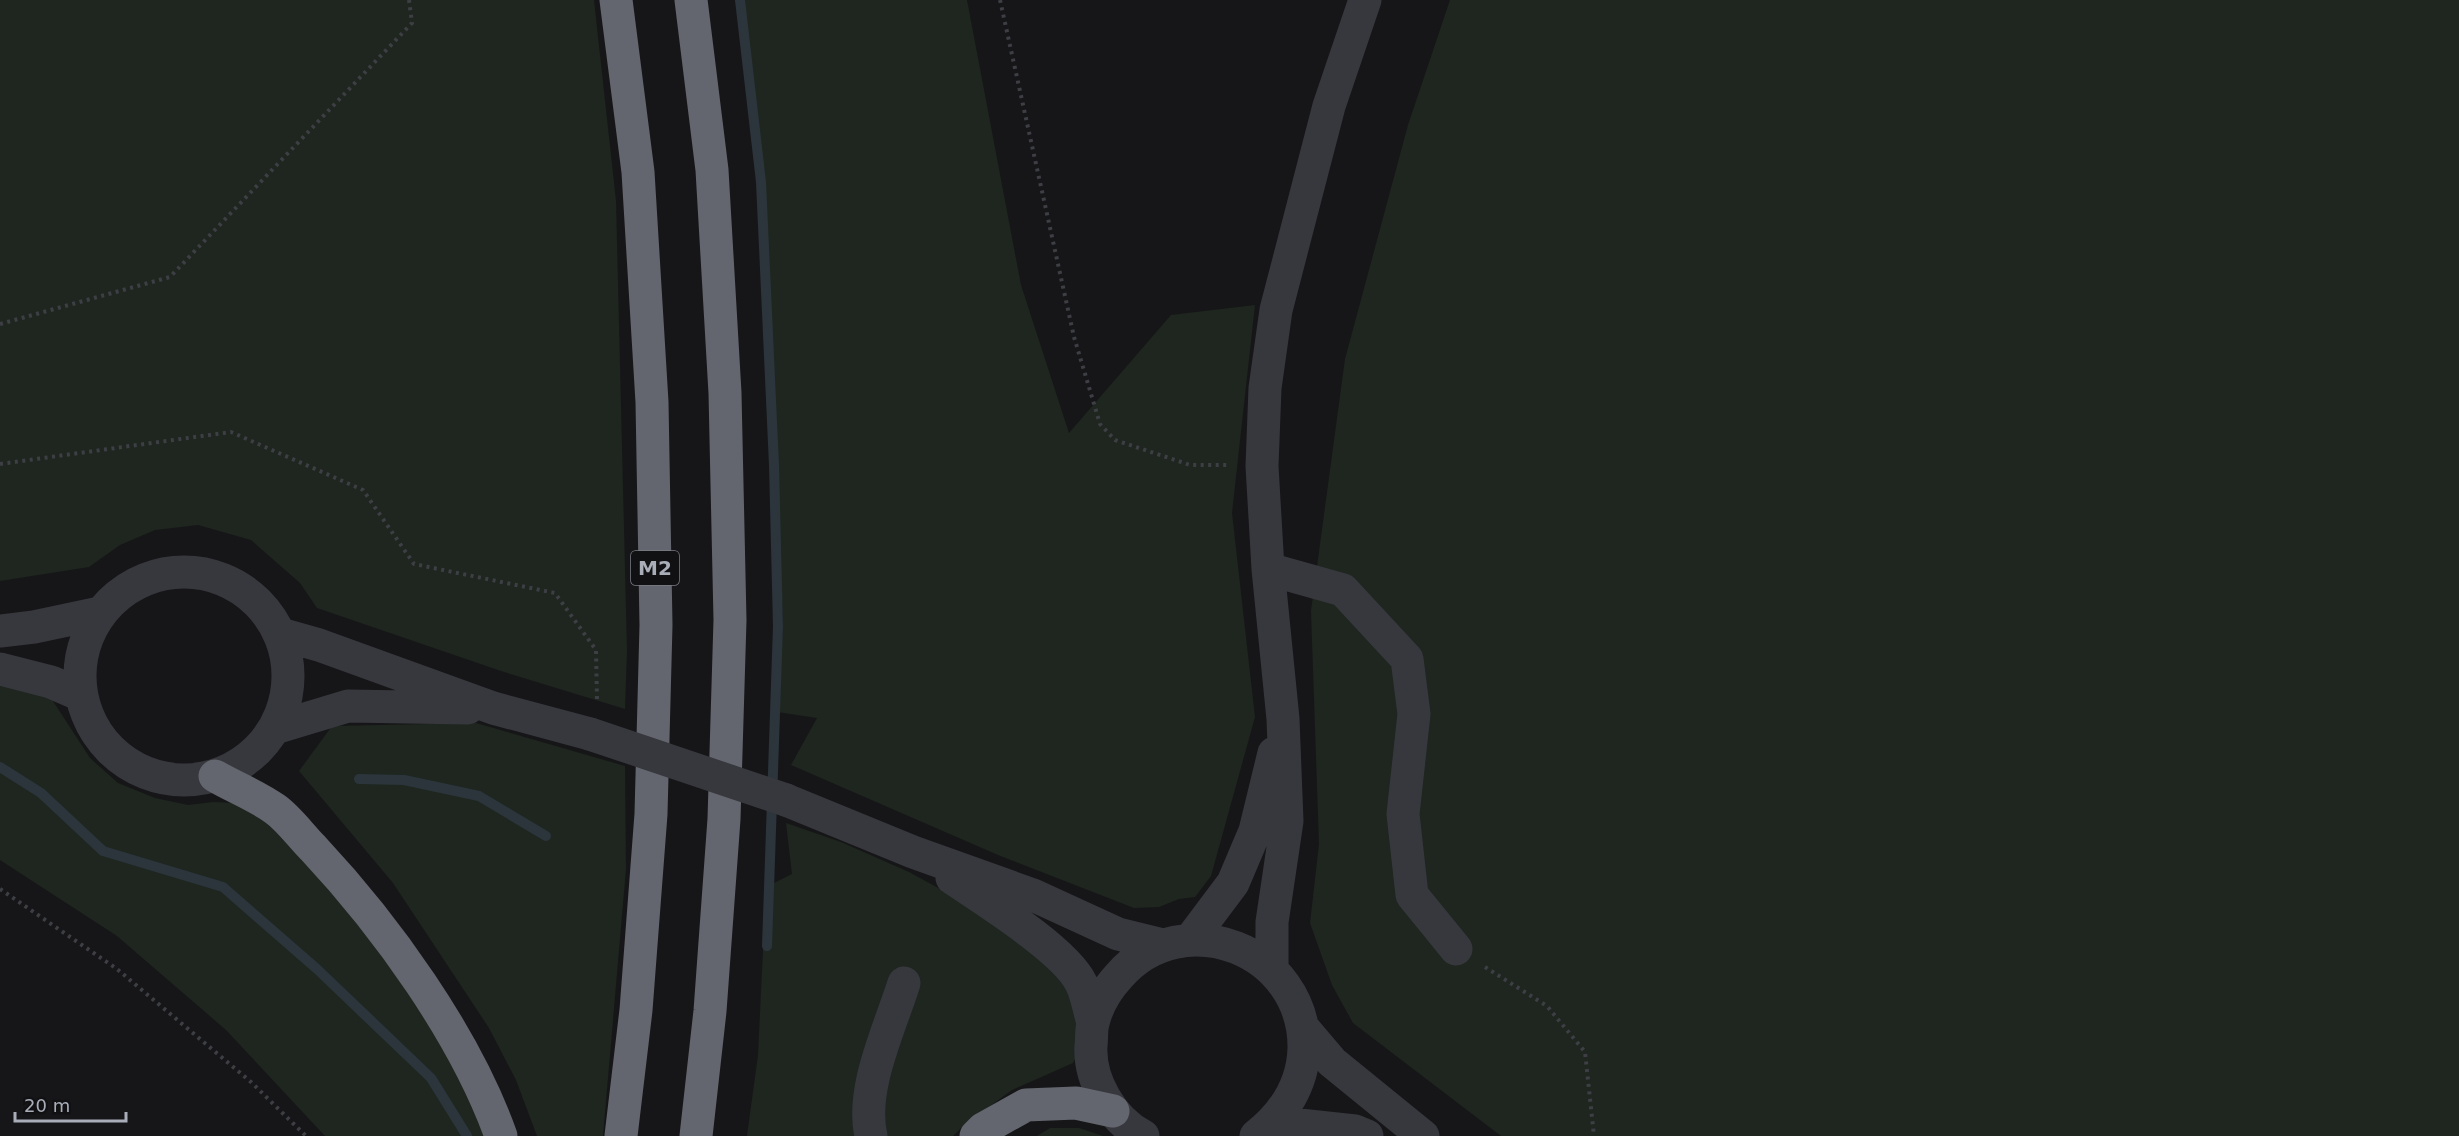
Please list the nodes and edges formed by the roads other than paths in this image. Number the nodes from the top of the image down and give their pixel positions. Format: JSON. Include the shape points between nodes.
{"nodes":[{"id":1,"x":616,"y":0,"type":"edge"},
{"id":2,"x":691,"y":0,"type":"edge"},
{"id":3,"x":1365,"y":0,"type":"edge"},
{"id":4,"x":1268,"y":568,"type":"junction"},
{"id":5,"x":100,"y":613,"type":"junction"},
{"id":6,"x":0,"y":631,"type":"edge"},
{"id":7,"x":280,"y":634,"type":"junction"},
{"id":8,"x":0,"y":669,"type":"edge"},
{"id":9,"x":81,"y":695,"type":"junction"},
{"id":10,"x":493,"y":708,"type":"junction"},
{"id":11,"x":1283,"y":719,"type":"junction"},
{"id":12,"x":275,"y":728,"type":"junction"},
{"id":13,"x":215,"y":776,"type":"junction"},
{"id":14,"x":913,"y":852,"type":"junction"},
{"id":15,"x":1177,"y":942,"type":"junction"},
{"id":16,"x":1456,"y":949,"type":"road end"},
{"id":17,"x":1272,"y":968,"type":"junction"},
{"id":18,"x":904,"y":983,"type":"dead end"},
{"id":19,"x":1093,"y":1023,"type":"junction"},
{"id":20,"x":1304,"y":1029,"type":"junction"},
{"id":21,"x":1131,"y":1128,"type":"edge"},
{"id":22,"x":1264,"y":1129,"type":"edge"},
{"id":23,"x":501,"y":1136,"type":"edge"},
{"id":24,"x":621,"y":1136,"type":"edge"},
{"id":25,"x":696,"y":1136,"type":"edge"},
{"id":26,"x":871,"y":1136,"type":"edge"},
{"id":27,"x":976,"y":1136,"type":"edge"},
{"id":28,"x":1367,"y":1136,"type":"edge"},
{"id":29,"x":1423,"y":1136,"type":"edge"}],
"edges":[{"from":1,"to":24,"type":"highway","number":"M2","via":[[639,195],[652,402],[656,625],[651,814],[636,1010]]},
{"from":2,"to":25,"type":"highway","via":[[712,170],[725,393],[730,620],[724,819]]},
{"from":3,"to":4,"type":"street","via":[[1329,106],[1276,310],[1265,388],[1262,466]]},
{"from":4,"to":11,"type":"street"},
{"from":4,"to":16,"type":"street","via":[[1343,590],[1407,660],[1414,714],[1403,814],[1412,895]]},
{"from":5,"to":6,"type":"street"},
{"from":5,"to":7,"type":"street","via":[[119,594],[143,580],[169,573],[196,573],[222,579],[246,592],[266,611]]},
{"from":5,"to":9,"type":"street","via":[[86,638],[79,666]]},
{"from":7,"to":10,"type":"street"},
{"from":7,"to":12,"type":"street","via":[[288,666],[286,698]]},
{"from":8,"to":9,"type":"street","via":[[51,682]]},
{"from":9,"to":13,"type":"street","via":[[100,737],[115,755],[145,774],[180,781]]},
{"from":10,"to":12,"type":"street","via":[[348,706]]},
{"from":10,"to":14,"type":"street","bridge":true,"via":[[594,720]]},
{"from":11,"to":15,"type":"street","via":[[1255,831],[1233,883]]},
{"from":11,"to":17,"type":"street","via":[[1287,820],[1272,922]]},
{"from":12,"to":13,"type":"street","via":[[259,749]]},
{"from":13,"to":23,"type":"highway","via":[[275,809],[341,878],[411,970],[443,1021],[472,1070]]},
{"from":14,"to":15,"type":"street","via":[[1033,896],[1118,934]]},
{"from":14,"to":19,"type":"street","via":[[1059,956],[1081,982]]},
{"from":15,"to":17,"type":"street","via":[[1235,945]]},
{"from":15,"to":19,"type":"street","via":[[1131,962],[1107,989]]},
{"from":17,"to":20,"type":"street","via":[[1287,986]]},
{"from":18,"to":26,"type":"street","via":[[873,1078],[868,1123]]},
{"from":19,"to":21,"type":"street","via":[[1091,1053],[1098,1084]]},
{"from":20,"to":22,"type":"street","via":[[1304,1063],[1293,1095]]},
{"from":20,"to":29,"type":"street","via":[[1332,1062]]},
{"from":21,"to":27,"type":"highway","via":[[1076,1103],[1026,1105]]},
{"from":22,"to":28,"type":"street","via":[[1355,1131]]}]}
